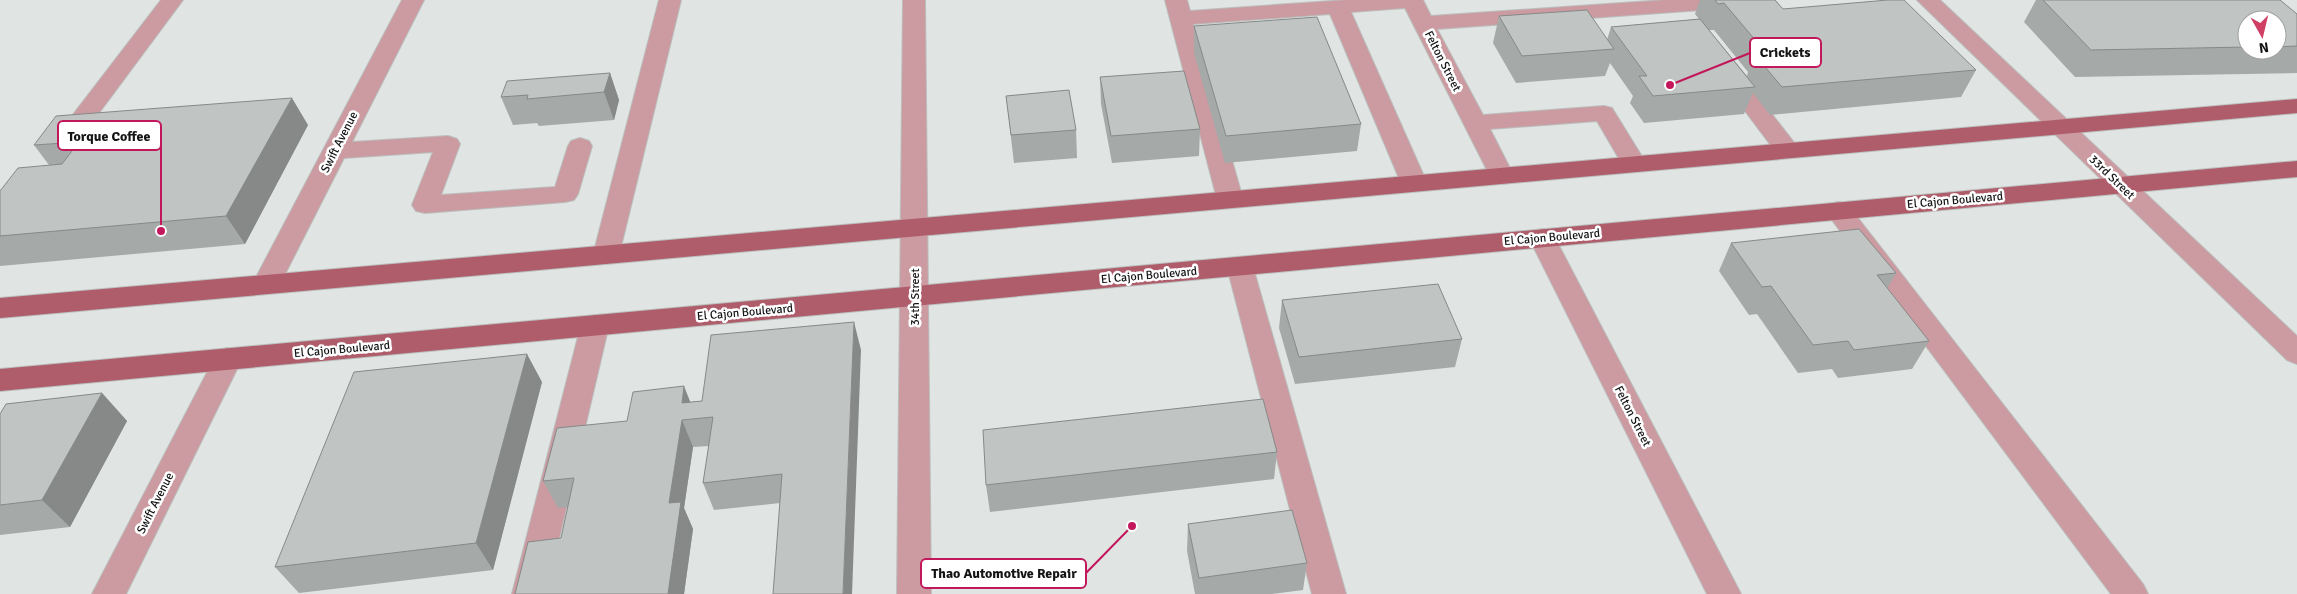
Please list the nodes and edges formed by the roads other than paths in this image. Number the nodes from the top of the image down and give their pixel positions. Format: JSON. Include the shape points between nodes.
{"nodes":[{"id":1,"x":172,"y":0,"type":"edge"},
{"id":2,"x":412,"y":0,"type":"edge"},
{"id":3,"x":670,"y":0,"type":"edge"},
{"id":4,"x":914,"y":0,"type":"edge"},
{"id":5,"x":1412,"y":0,"type":"edge"},
{"id":6,"x":1758,"y":0,"type":"edge"},
{"id":7,"x":1928,"y":0,"type":"edge"},
{"id":8,"x":1673,"y":3,"type":"edge"},
{"id":9,"x":1338,"y":7,"type":"junction"},
{"id":10,"x":1178,"y":9,"type":"edge"},
{"id":11,"x":1424,"y":23,"type":"junction"},
{"id":12,"x":1694,"y":29,"type":"edge"},
{"id":13,"x":1712,"y":52,"type":"edge"},
{"id":14,"x":2297,"y":106,"type":"edge"},
{"id":15,"x":1474,"y":122,"type":"junction"},
{"id":16,"x":2060,"y":127,"type":"junction"},
{"id":17,"x":580,"y":146,"type":"dead end"},
{"id":18,"x":1787,"y":150,"type":"junction"},
{"id":19,"x":335,"y":151,"type":"junction"},
{"id":20,"x":53,"y":158,"type":"edge"},
{"id":21,"x":1634,"y":163,"type":"junction"},
{"id":22,"x":2297,"y":169,"type":"edge"},
{"id":23,"x":1502,"y":176,"type":"junction"},
{"id":24,"x":1414,"y":183,"type":"junction"},
{"id":25,"x":2122,"y":186,"type":"junction"},
{"id":26,"x":1230,"y":199,"type":"junction"},
{"id":27,"x":1838,"y":210,"type":"junction"},
{"id":28,"x":915,"y":229,"type":"junction"},
{"id":29,"x":1542,"y":238,"type":"junction"},
{"id":30,"x":606,"y":255,"type":"junction"},
{"id":31,"x":1240,"y":266,"type":"junction"},
{"id":32,"x":266,"y":283,"type":"junction"},
{"id":33,"x":914,"y":296,"type":"junction"},
{"id":34,"x":0,"y":308,"type":"edge"},
{"id":35,"x":595,"y":325,"type":"junction"},
{"id":36,"x":2297,"y":353,"type":"edge"},
{"id":37,"x":228,"y":359,"type":"junction"},
{"id":38,"x":0,"y":380,"type":"edge"},
{"id":39,"x":109,"y":594,"type":"edge"},
{"id":40,"x":529,"y":594,"type":"edge"},
{"id":41,"x":914,"y":594,"type":"edge"},
{"id":42,"x":1329,"y":594,"type":"edge"},
{"id":43,"x":1724,"y":594,"type":"edge"},
{"id":44,"x":2131,"y":594,"type":"edge"}],
"edges":[{"from":1,"to":20,"type":"street"},
{"from":2,"to":19,"type":"street","name":"Swift Avenue"},
{"from":3,"to":30,"type":"street"},
{"from":4,"to":28,"type":"street","name":"34th Street"},
{"from":5,"to":9,"type":"street"},
{"from":5,"to":11,"type":"street","name":"Felton Street"},
{"from":6,"to":8,"type":"street"},
{"from":7,"to":16,"type":"street","name":"33rd Street"},
{"from":8,"to":11,"type":"street"},
{"from":8,"to":12,"type":"street"},
{"from":9,"to":10,"type":"street"},
{"from":9,"to":24,"type":"street"},
{"from":10,"to":26,"type":"street"},
{"from":11,"to":15,"type":"street","name":"Felton Street"},
{"from":13,"to":18,"type":"street"},
{"from":14,"to":16,"type":"main road"},
{"from":15,"to":21,"type":"street","via":[[1604,113]]},
{"from":15,"to":23,"type":"street","name":"Felton Street"},
{"from":16,"to":18,"type":"main road"},
{"from":16,"to":25,"type":"street","name":"33rd Street"},
{"from":17,"to":19,"type":"street","via":[[565,194],[426,205],[448,144]]},
{"from":18,"to":21,"type":"main road"},
{"from":19,"to":32,"type":"street","name":"Swift Avenue"},
{"from":21,"to":23,"type":"main road"},
{"from":22,"to":25,"type":"main road","name":"El Cajon Boulevard"},
{"from":23,"to":24,"type":"main road"},
{"from":24,"to":26,"type":"main road"},
{"from":25,"to":27,"type":"main road","name":"El Cajon Boulevard"},
{"from":25,"to":36,"type":"street","name":"33rd Street"},
{"from":26,"to":28,"type":"main road"},
{"from":27,"to":29,"type":"main road","name":"El Cajon Boulevard"},
{"from":27,"to":44,"type":"street"},
{"from":28,"to":30,"type":"main road"},
{"from":28,"to":33,"type":"street","name":"34th Street"},
{"from":29,"to":31,"type":"main road","name":"El Cajon Boulevard"},
{"from":29,"to":43,"type":"street","name":"Felton Street"},
{"from":30,"to":32,"type":"main road"},
{"from":31,"to":33,"type":"main road","name":"El Cajon Boulevard"},
{"from":31,"to":42,"type":"street"},
{"from":32,"to":34,"type":"main road"},
{"from":33,"to":35,"type":"main road","name":"El Cajon Boulevard"},
{"from":33,"to":41,"type":"street","name":"34th Street"},
{"from":35,"to":37,"type":"main road","name":"El Cajon Boulevard"},
{"from":35,"to":40,"type":"street"},
{"from":37,"to":38,"type":"main road","name":"El Cajon Boulevard"},
{"from":37,"to":39,"type":"street","name":"Swift Avenue"}]}
